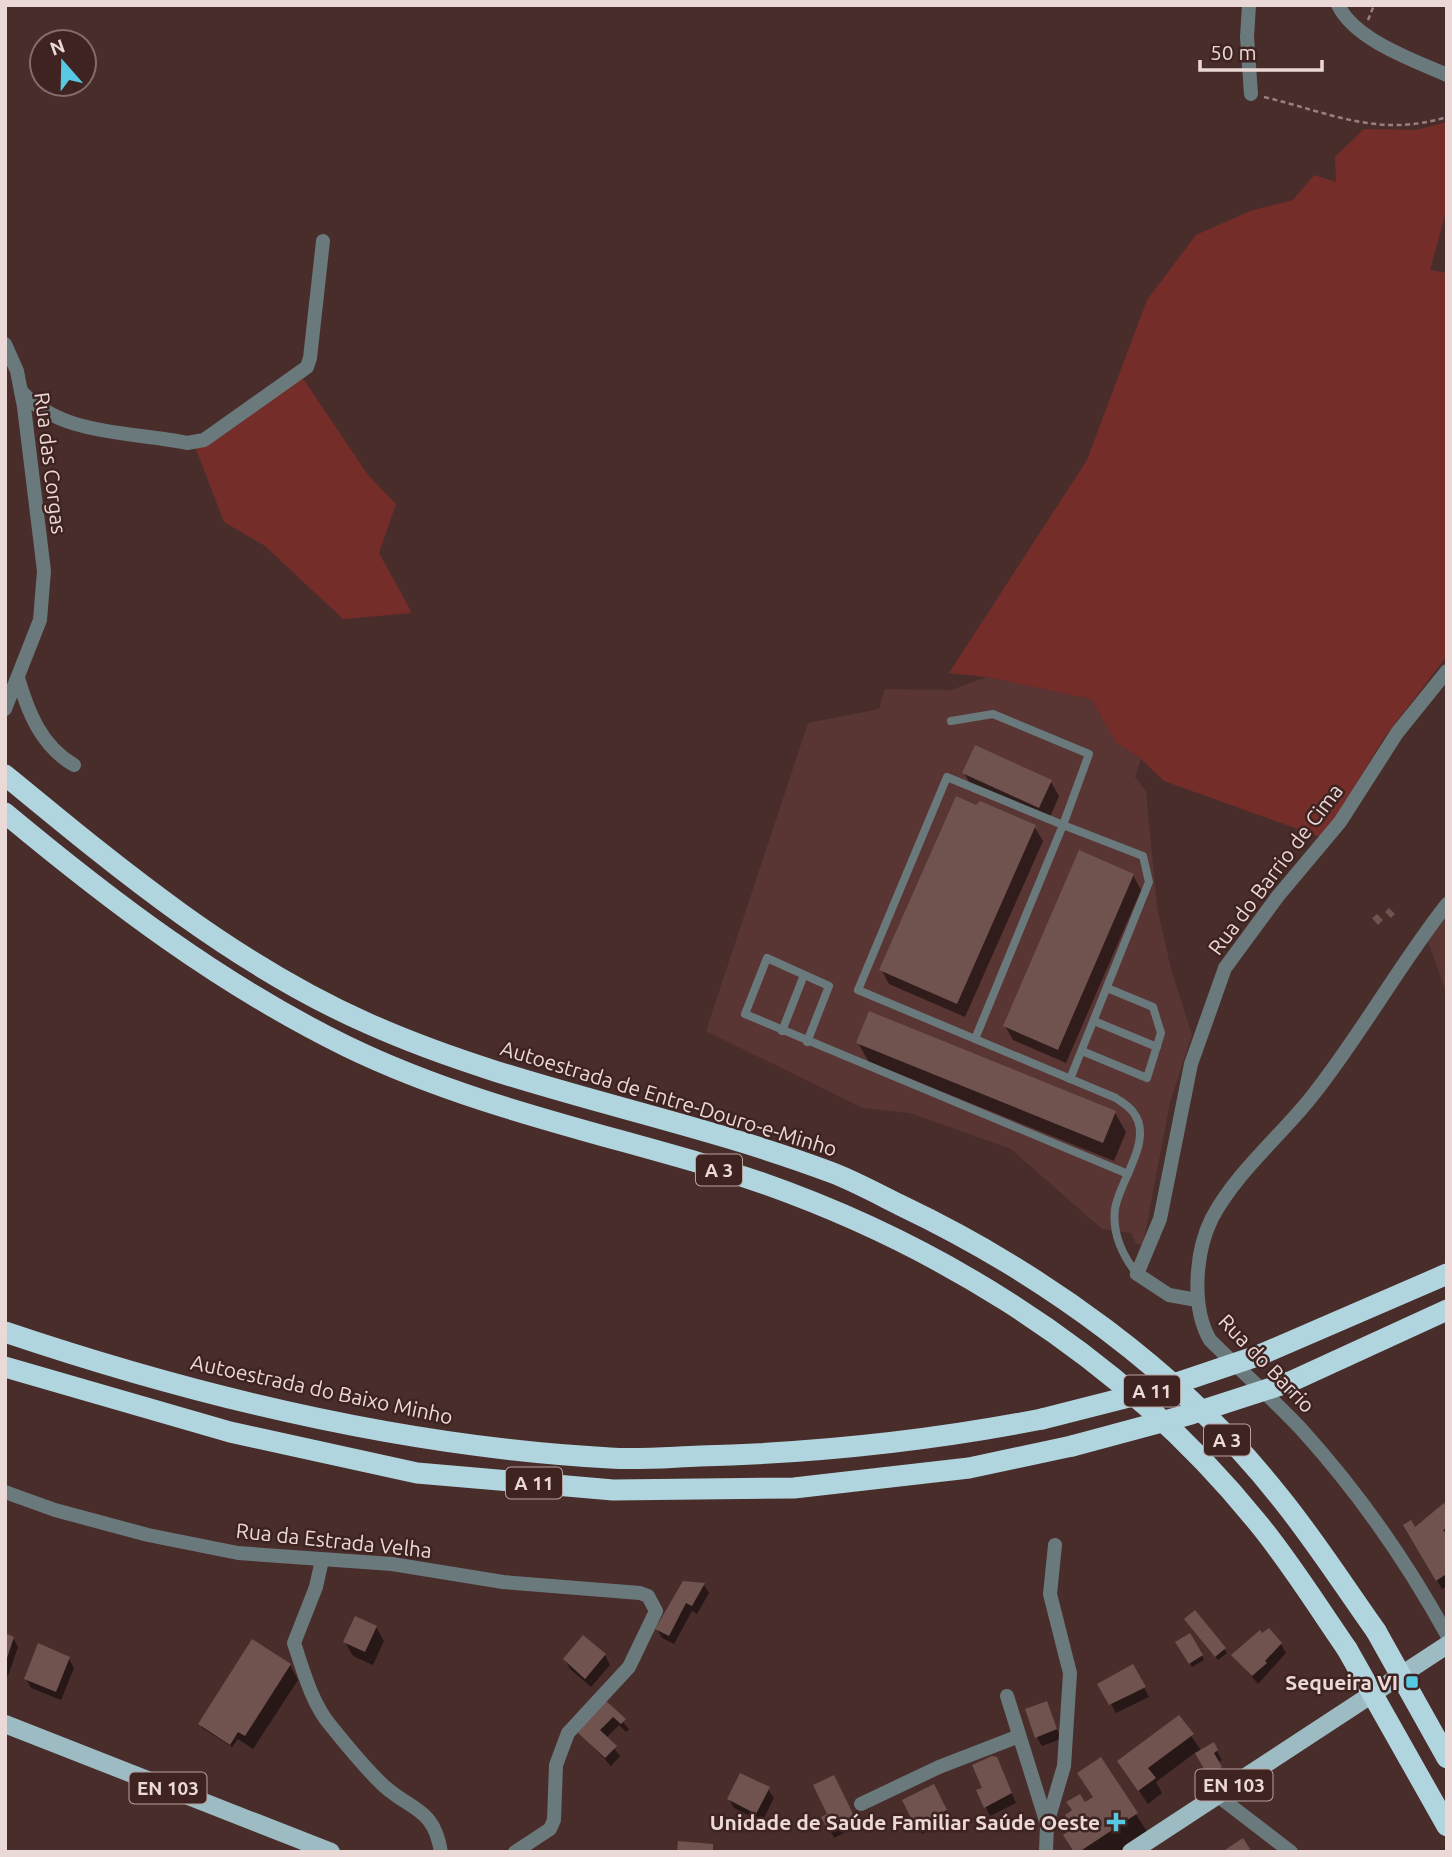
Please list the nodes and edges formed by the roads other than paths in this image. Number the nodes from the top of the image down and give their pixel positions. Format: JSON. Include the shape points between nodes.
{"nodes":[{"id":1,"x":1249,"y":5,"type":"edge"},
{"id":2,"x":1338,"y":5,"type":"edge"},
{"id":3,"x":1447,"y":75,"type":"edge"},
{"id":4,"x":1251,"y":94,"type":"road end"},
{"id":5,"x":323,"y":241,"type":"dead end"},
{"id":6,"x":5,"y":344,"type":"edge"},
{"id":7,"x":21,"y":391,"type":"junction"},
{"id":8,"x":1447,"y":671,"type":"edge"},
{"id":9,"x":18,"y":678,"type":"junction"},
{"id":10,"x":6,"y":708,"type":"edge"},
{"id":11,"x":950,"y":721,"type":"dead end"},
{"id":12,"x":74,"y":765,"type":"dead end"},
{"id":13,"x":5,"y":775,"type":"edge"},
{"id":14,"x":5,"y":813,"type":"edge"},
{"id":15,"x":1063,"y":825,"type":"junction"},
{"id":16,"x":1447,"y":904,"type":"edge"},
{"id":17,"x":804,"y":975,"type":"junction"},
{"id":18,"x":1107,"y":988,"type":"junction"},
{"id":19,"x":1094,"y":1021,"type":"junction"},
{"id":20,"x":782,"y":1031,"type":"junction"},
{"id":21,"x":975,"y":1039,"type":"junction"},
{"id":22,"x":807,"y":1042,"type":"junction"},
{"id":23,"x":1157,"y":1047,"type":"junction"},
{"id":24,"x":1082,"y":1051,"type":"junction"},
{"id":25,"x":1070,"y":1079,"type":"junction"},
{"id":26,"x":1128,"y":1174,"type":"junction"},
{"id":27,"x":1137,"y":1274,"type":"junction"},
{"id":28,"x":1447,"y":1274,"type":"edge"},
{"id":29,"x":1197,"y":1300,"type":"junction"},
{"id":30,"x":1447,"y":1310,"type":"edge"},
{"id":31,"x":5,"y":1332,"type":"edge"},
{"id":32,"x":5,"y":1367,"type":"edge"},
{"id":33,"x":5,"y":1492,"type":"edge"},
{"id":34,"x":1055,"y":1545,"type":"dead end"},
{"id":35,"x":322,"y":1560,"type":"junction"},
{"id":36,"x":1447,"y":1635,"type":"edge"},
{"id":37,"x":1447,"y":1645,"type":"edge"},
{"id":38,"x":1007,"y":1696,"type":"dead end"},
{"id":39,"x":5,"y":1724,"type":"edge"},
{"id":40,"x":1019,"y":1736,"type":"junction"},
{"id":41,"x":1447,"y":1758,"type":"edge"},
{"id":42,"x":1218,"y":1796,"type":"junction"},
{"id":43,"x":861,"y":1804,"type":"dead end"},
{"id":44,"x":1047,"y":1824,"type":"junction"},
{"id":45,"x":1447,"y":1826,"type":"edge"},
{"id":46,"x":331,"y":1852,"type":"edge"},
{"id":47,"x":441,"y":1852,"type":"edge"},
{"id":48,"x":515,"y":1852,"type":"edge"},
{"id":49,"x":1046,"y":1852,"type":"edge"},
{"id":50,"x":1131,"y":1852,"type":"edge"},
{"id":51,"x":1291,"y":1852,"type":"edge"}],
"edges":[{"from":1,"to":4,"type":"street"},
{"from":2,"to":3,"type":"street","via":[[1343,15],[1384,48]]},
{"from":5,"to":7,"type":"street","via":[[307,367],[204,440],[187,443],[71,423],[46,412]]},
{"from":6,"to":7,"type":"street","name":"Rua das Corgas"},
{"from":7,"to":9,"type":"street","name":"Rua das Corgas","via":[[44,571],[40,620]]},
{"from":8,"to":27,"type":"street","name":"Rua do Barrio de Cima","via":[[1397,733],[1340,822],[1226,968],[1191,1064],[1160,1219]]},
{"from":9,"to":10,"type":"street","name":"Rua das Corgas"},
{"from":9,"to":12,"type":"street","via":[[40,733],[54,752]]},
{"from":11,"to":15,"type":"lane","via":[[993,714],[1089,754]]},
{"from":13,"to":41,"type":"highway","name":"Autoestrada de Entre-Douro-e-Minho","number":"A 3","bridge":true,"via":[[131,879],[274,976],[366,1023],[468,1063],[835,1173],[941,1224],[1042,1284],[1144,1357],[1278,1494],[1376,1631]]},
{"from":14,"to":45,"type":"highway","number":"A 3","bridge":true,"via":[[105,896],[250,996],[349,1047],[458,1093],[579,1132],[702,1164],[816,1203],[920,1251],[1020,1308],[1104,1370],[1186,1444],[1258,1522],[1347,1648]]},
{"from":15,"to":18,"type":"lane","via":[[1143,856],[1149,881]]},
{"from":15,"to":21,"type":"lane"},
{"from":15,"to":21,"type":"lane","via":[[947,777],[858,990]]},
{"from":16,"to":29,"type":"street","name":"Rua do Barrio","via":[[1412,948],[1372,1016],[1320,1086],[1242,1174],[1212,1219],[1201,1258]]},
{"from":17,"to":20,"type":"lane"},
{"from":17,"to":20,"type":"lane","via":[[767,958],[745,1014]]},
{"from":17,"to":22,"type":"lane","via":[[829,986]]},
{"from":18,"to":19,"type":"lane"},
{"from":18,"to":23,"type":"lane","via":[[1153,1007],[1161,1033]]},
{"from":19,"to":23,"type":"lane"},
{"from":19,"to":24,"type":"lane"},
{"from":20,"to":22,"type":"lane"},
{"from":21,"to":25,"type":"lane"},
{"from":22,"to":26,"type":"lane"},
{"from":23,"to":24,"type":"lane","via":[[1147,1078]]},
{"from":24,"to":25,"type":"lane"},
{"from":25,"to":26,"type":"lane","via":[[1116,1098],[1134,1112],[1140,1135]]},
{"from":26,"to":27,"type":"lane","via":[[1115,1209],[1116,1233]]},
{"from":27,"to":29,"type":"street","via":[[1169,1295]]},
{"from":28,"to":31,"type":"highway","name":"Autoestrada do Baixo Minho","number":"A 11","bridge":true,"via":[[1260,1355],[1156,1390],[958,1436],[788,1454],[612,1458],[420,1439],[241,1402]]},
{"from":29,"to":36,"type":"street","name":"Rua do Barrio","via":[[1200,1323],[1210,1340],[1301,1430],[1337,1474],[1393,1546]]},
{"from":30,"to":32,"type":"highway","number":"A 11","bridge":true,"via":[[1290,1382],[1191,1414],[969,1468],[794,1488],[613,1490],[417,1473],[230,1432]]},
{"from":33,"to":35,"type":"street","name":"Rua da Estrada Velha","via":[[148,1535],[238,1553]]},
{"from":34,"to":44,"type":"street","via":[[1051,1594],[1070,1685],[1064,1766]]},
{"from":35,"to":47,"type":"street","via":[[294,1643],[317,1705],[377,1779],[432,1823]]},
{"from":35,"to":48,"type":"street","name":"Rua da Estrada Velha","via":[[392,1564],[503,1582],[639,1592],[654,1602],[656,1611],[629,1667],[568,1733],[556,1765],[550,1829]]},
{"from":37,"to":42,"type":"main road","number":"EN 103"},
{"from":38,"to":40,"type":"street"},
{"from":39,"to":46,"type":"main road","number":"EN 103"},
{"from":40,"to":43,"type":"street"},
{"from":40,"to":44,"type":"street"},
{"from":42,"to":50,"type":"main road","number":"EN 103"},
{"from":42,"to":51,"type":"street"},
{"from":44,"to":49,"type":"street"}]}
